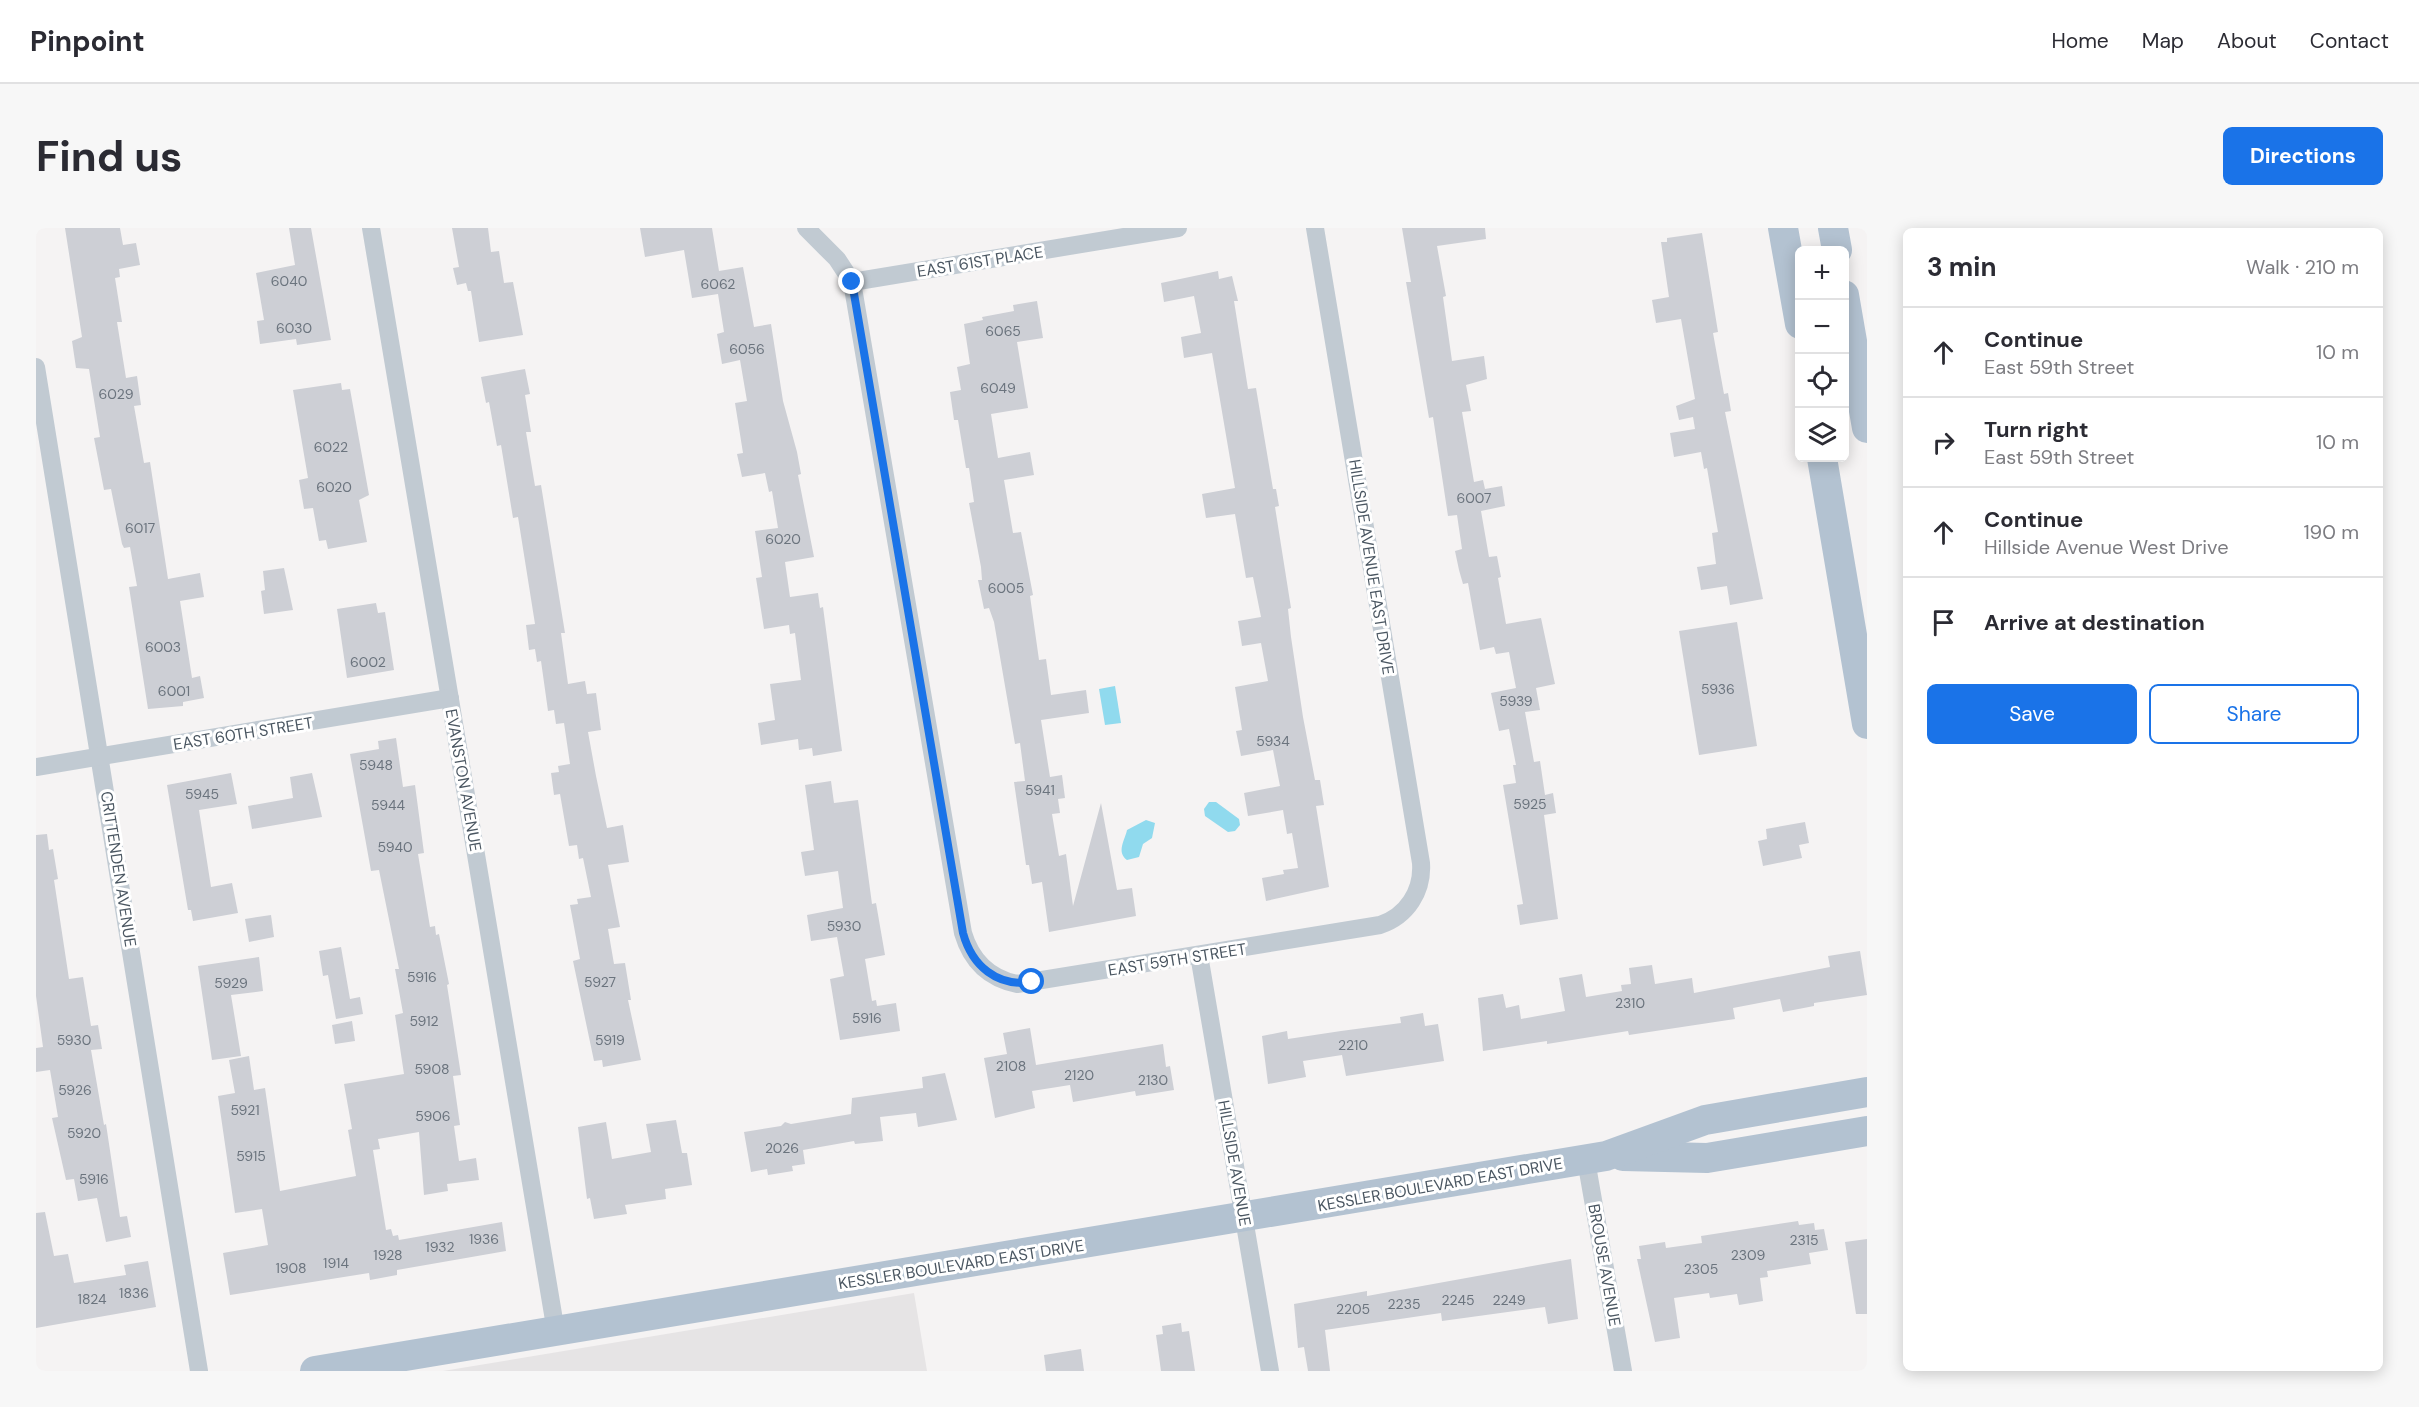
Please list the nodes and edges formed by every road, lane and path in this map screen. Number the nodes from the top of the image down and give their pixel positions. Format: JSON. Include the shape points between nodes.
{"nodes":[{"id":1,"x":371,"y":228,"type":"edge"},
{"id":2,"x":806,"y":228,"type":"edge"},
{"id":3,"x":1178,"y":228,"type":"edge"},
{"id":4,"x":1315,"y":228,"type":"edge"},
{"id":5,"x":1783,"y":228,"type":"edge"},
{"id":6,"x":1833,"y":228,"type":"edge"},
{"id":7,"x":1079,"y":236,"type":"edge"},
{"id":8,"x":1836,"y":246,"type":"edge"},
{"id":9,"x":852,"y":282,"type":"junction"},
{"id":10,"x":1796,"y":300,"type":"edge"},
{"id":11,"x":1846,"y":300,"type":"edge"},
{"id":12,"x":36,"y":367,"type":"edge"},
{"id":13,"x":1867,"y":428,"type":"edge"},
{"id":14,"x":1823,"y":462,"type":"edge"},
{"id":15,"x":450,"y":698,"type":"junction"},
{"id":16,"x":1867,"y":724,"type":"edge"},
{"id":17,"x":101,"y":757,"type":"junction"},
{"id":18,"x":36,"y":767,"type":"edge"},
{"id":19,"x":1409,"y":905,"type":"joint"},
{"id":20,"x":1199,"y":955,"type":"junction"},
{"id":21,"x":1867,"y":1092,"type":"edge"},
{"id":22,"x":1867,"y":1131,"type":"edge"},
{"id":23,"x":1596,"y":1158,"type":"junction"},
{"id":24,"x":1244,"y":1217,"type":"junction"},
{"id":25,"x":556,"y":1332,"type":"junction"},
{"id":26,"x":199,"y":1371,"type":"edge"},
{"id":27,"x":315,"y":1371,"type":"edge"},
{"id":28,"x":1270,"y":1371,"type":"edge"},
{"id":29,"x":1623,"y":1371,"type":"edge"}],
"edges":[{"from":1,"to":15,"type":"street","name":"EVANSTON AVENUE"},
{"from":2,"to":9,"type":"street"},
{"from":3,"to":7,"type":"street","name":"EAST 61ST PLACE"},
{"from":4,"to":19,"type":"street","name":"HILLSIDE AVENUE EAST DRIVE","via":[[1421,863],[1420,882]]},
{"from":5,"to":10,"type":"main road"},
{"from":6,"to":8,"type":"main road"},
{"from":7,"to":9,"type":"street","name":"EAST 61ST PLACE"},
{"from":9,"to":20,"type":"street","name":"EAST 59TH STREET","via":[[963,933],[973,957],[984,970],[1017,984]]},
{"from":11,"to":13,"type":"main road"},
{"from":12,"to":17,"type":"street","name":"CRITTENDEN AVENUE"},
{"from":14,"to":16,"type":"main road"},
{"from":15,"to":17,"type":"street","name":"EAST 60TH STREET"},
{"from":15,"to":25,"type":"street","name":"EVANSTON AVENUE"},
{"from":17,"to":18,"type":"street","name":"EAST 60TH STREET"},
{"from":17,"to":26,"type":"street","name":"CRITTENDEN AVENUE"},
{"from":19,"to":20,"type":"street","name":"EAST 59TH STREET","via":[[1380,925]]},
{"from":20,"to":24,"type":"street","name":"HILLSIDE AVENUE"},
{"from":21,"to":23,"type":"main road","name":"KESSLER BOULEVARD EAST DRIVE","via":[[1705,1120]]},
{"from":22,"to":23,"type":"main road","name":"KESSLER BOULEVARD EAST DRIVE","via":[[1707,1158]]},
{"from":23,"to":24,"type":"main road","name":"KESSLER BOULEVARD EAST DRIVE"},
{"from":23,"to":29,"type":"street","name":"BROUSE AVENUE"},
{"from":24,"to":25,"type":"main road","name":"KESSLER BOULEVARD EAST DRIVE"},
{"from":24,"to":28,"type":"street","name":"HILLSIDE AVENUE"},
{"from":25,"to":27,"type":"main road","name":"KESSLER BOULEVARD EAST DRIVE"}]}
